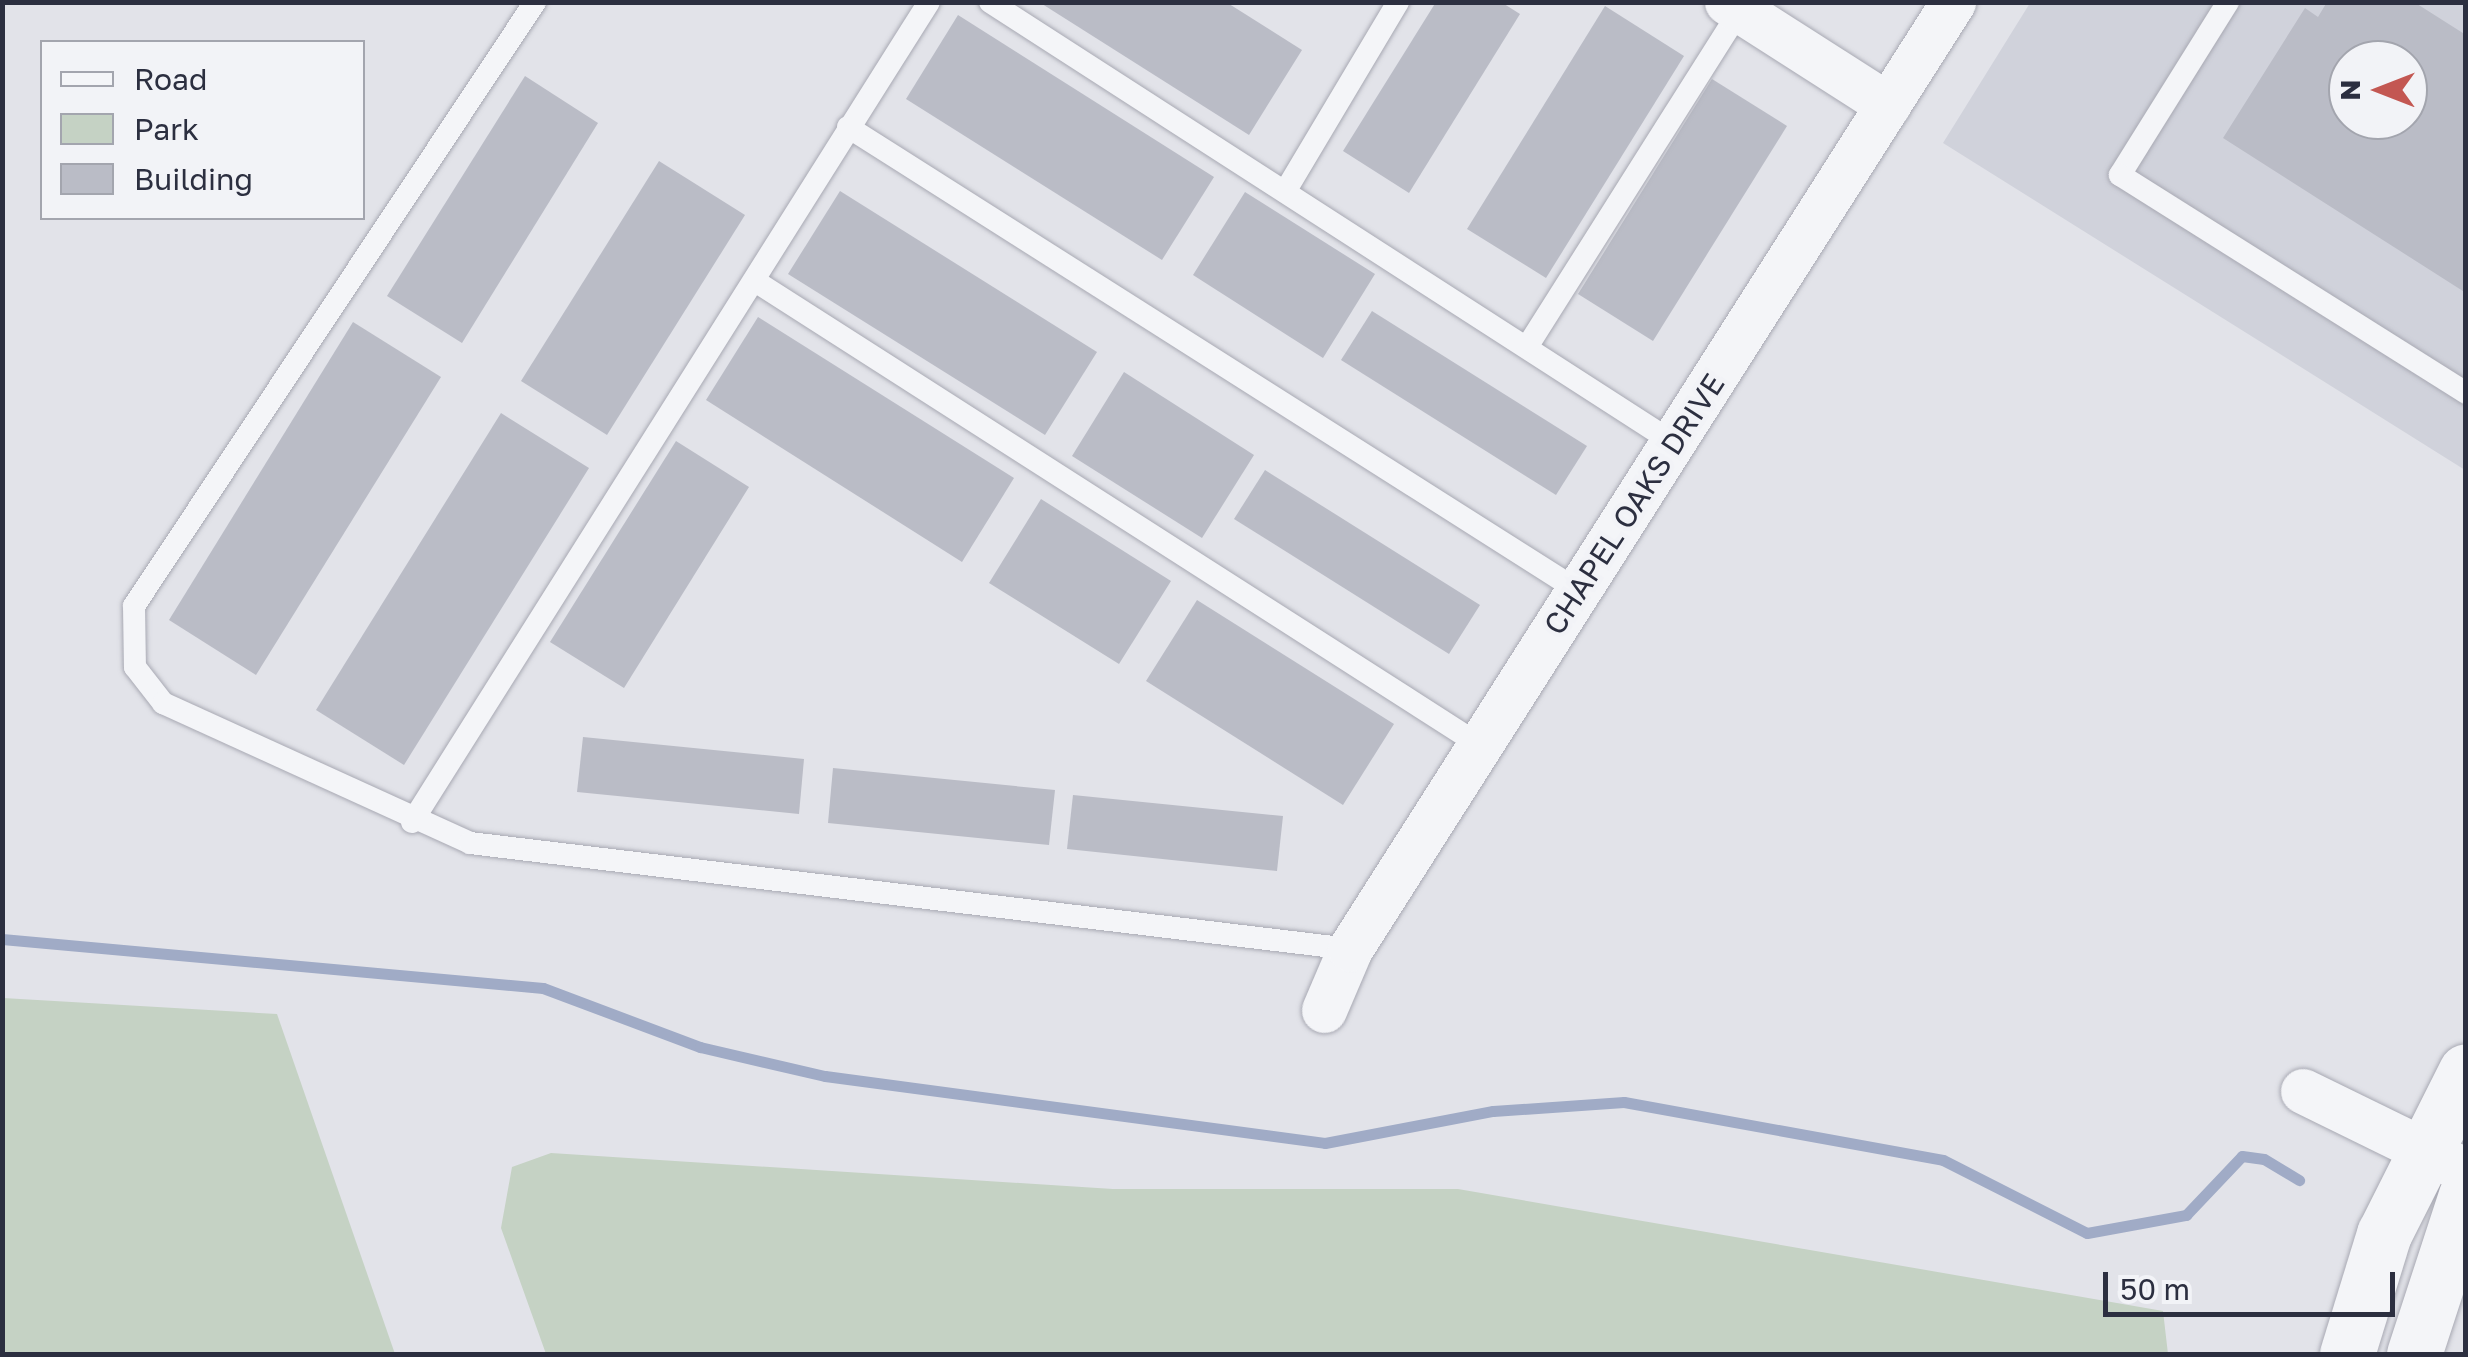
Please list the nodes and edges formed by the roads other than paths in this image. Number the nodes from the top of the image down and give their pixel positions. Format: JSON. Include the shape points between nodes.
{"nodes":[{"id":1,"x":535,"y":2,"type":"edge"},
{"id":2,"x":928,"y":2,"type":"edge"},
{"id":3,"x":990,"y":2,"type":"edge"},
{"id":4,"x":1398,"y":2,"type":"edge"},
{"id":5,"x":1953,"y":2,"type":"edge"},
{"id":6,"x":2228,"y":2,"type":"edge"},
{"id":7,"x":1737,"y":5,"type":"edge"},
{"id":8,"x":1888,"y":105,"type":"junction"},
{"id":9,"x":848,"y":127,"type":"junction"},
{"id":10,"x":1286,"y":190,"type":"junction"},
{"id":11,"x":754,"y":281,"type":"junction"},
{"id":12,"x":1527,"y":346,"type":"junction"},
{"id":13,"x":2466,"y":392,"type":"edge"},
{"id":14,"x":1674,"y":442,"type":"junction"},
{"id":15,"x":1580,"y":592,"type":"junction"},
{"id":16,"x":1478,"y":744,"type":"junction"},
{"id":17,"x":412,"y":822,"type":"junction"},
{"id":18,"x":1350,"y":949,"type":"junction"},
{"id":19,"x":1324,"y":1010,"type":"dead end"},
{"id":20,"x":2466,"y":1072,"type":"edge"},
{"id":21,"x":2303,"y":1091,"type":"dead end"},
{"id":22,"x":2444,"y":1160,"type":"edge"},
{"id":23,"x":2466,"y":1195,"type":"edge"},
{"id":24,"x":2348,"y":1354,"type":"edge"},
{"id":25,"x":2414,"y":1354,"type":"edge"}],
"edges":[{"from":1,"to":17,"type":"lane","via":[[134,606],[136,667],[163,703]]},
{"from":2,"to":9,"type":"lane"},
{"from":3,"to":10,"type":"lane"},
{"from":4,"to":10,"type":"lane"},
{"from":5,"to":8,"type":"street","name":"CHAPEL OAKS DRIVE"},
{"from":6,"to":13,"type":"lane","via":[[2120,175]]},
{"from":7,"to":8,"type":"street"},
{"from":7,"to":12,"type":"lane"},
{"from":8,"to":14,"type":"street","name":"CHAPEL OAKS DRIVE"},
{"from":9,"to":11,"type":"lane"},
{"from":9,"to":15,"type":"lane"},
{"from":10,"to":12,"type":"lane"},
{"from":11,"to":16,"type":"lane"},
{"from":11,"to":17,"type":"lane"},
{"from":12,"to":14,"type":"lane"},
{"from":14,"to":15,"type":"street","name":"CHAPEL OAKS DRIVE"},
{"from":15,"to":16,"type":"street","name":"CHAPEL OAKS DRIVE"},
{"from":16,"to":18,"type":"street","name":"CHAPEL OAKS DRIVE"},
{"from":17,"to":18,"type":"lane","via":[[470,844]]},
{"from":18,"to":19,"type":"street","name":"CHAPEL OAKS DRIVE"},
{"from":20,"to":22,"type":"street"},
{"from":21,"to":22,"type":"street"},
{"from":22,"to":24,"type":"street","via":[[2384,1234]]},
{"from":23,"to":25,"type":"street"}]}
